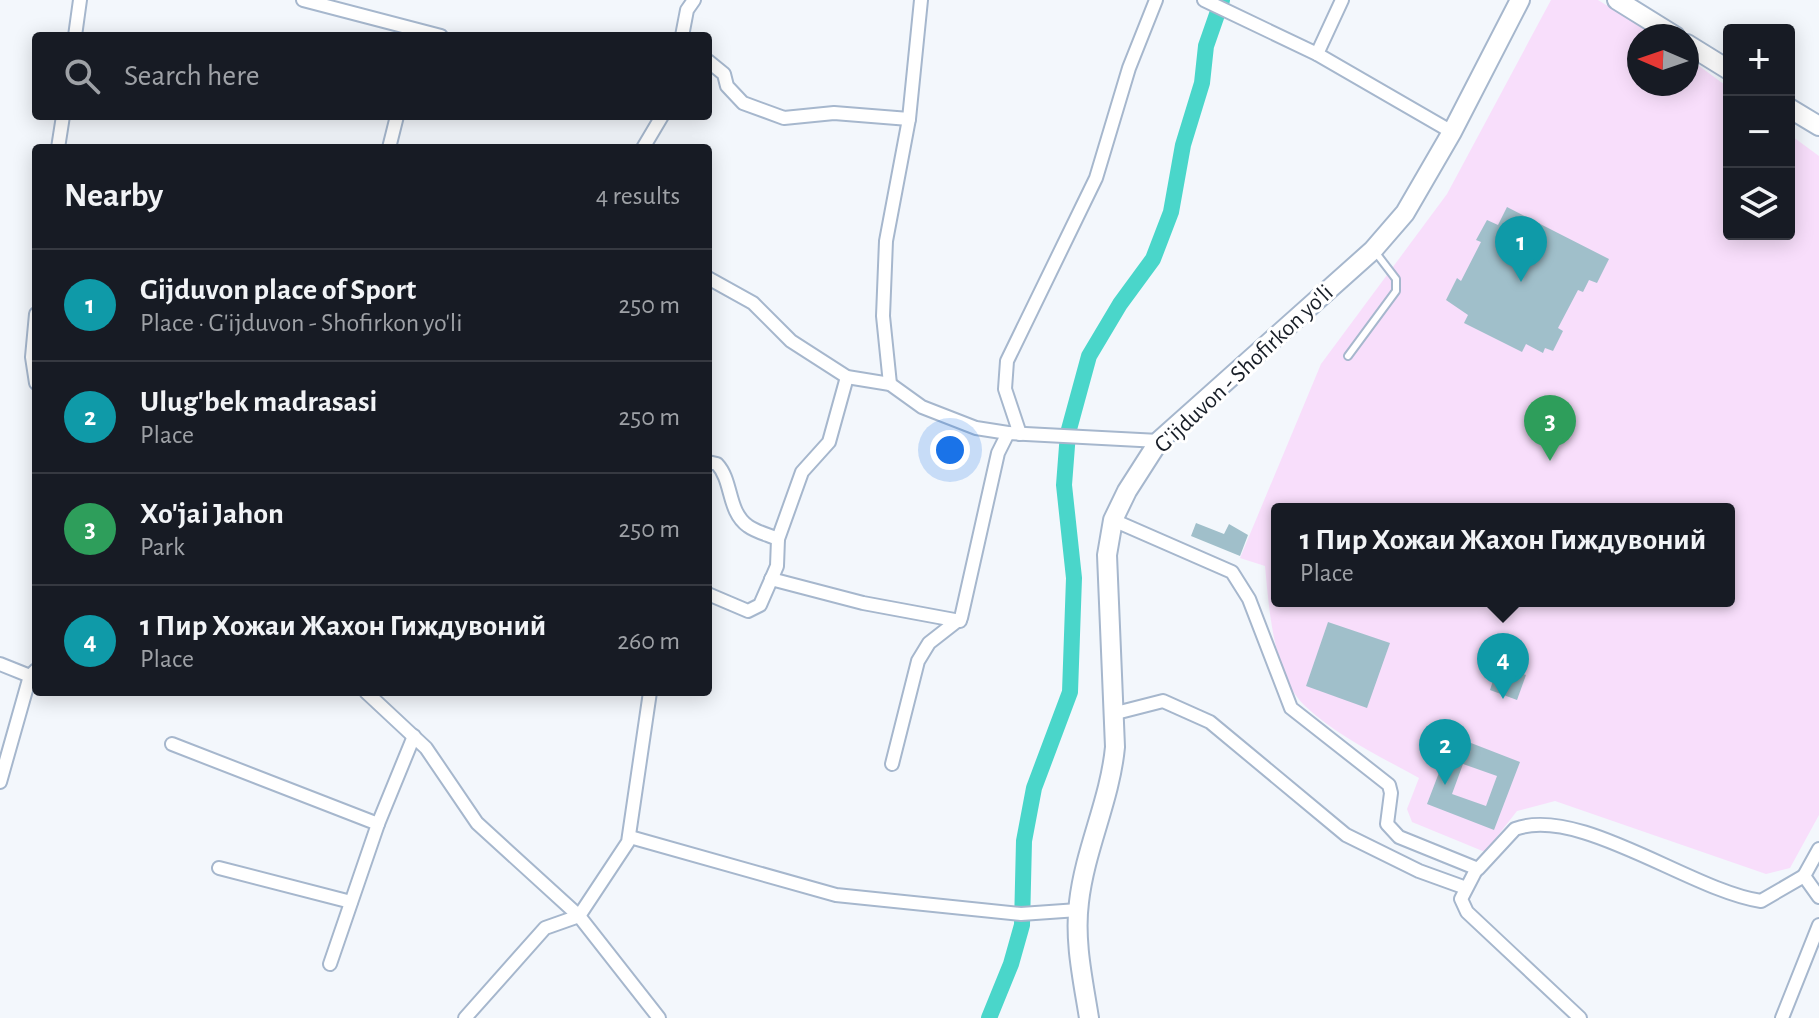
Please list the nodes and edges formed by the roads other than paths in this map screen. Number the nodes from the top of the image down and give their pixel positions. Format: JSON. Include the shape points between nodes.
{"nodes":[{"id":1,"x":80,"y":0,"type":"edge"},
{"id":2,"x":303,"y":0,"type":"edge"},
{"id":3,"x":694,"y":0,"type":"edge"},
{"id":4,"x":921,"y":0,"type":"edge"},
{"id":5,"x":1156,"y":0,"type":"edge"},
{"id":6,"x":1342,"y":0,"type":"edge"},
{"id":7,"x":1520,"y":0,"type":"edge"},
{"id":8,"x":1617,"y":0,"type":"edge"},
{"id":9,"x":1209,"y":2,"type":"edge"},
{"id":10,"x":1656,"y":24,"type":"edge"},
{"id":11,"x":76,"y":32,"type":"edge"},
{"id":12,"x":415,"y":32,"type":"edge"},
{"id":13,"x":683,"y":32,"type":"edge"},
{"id":14,"x":1699,"y":51,"type":"edge"},
{"id":15,"x":1317,"y":54,"type":"junction"},
{"id":16,"x":712,"y":64,"type":"edge"},
{"id":17,"x":1723,"y":66,"type":"edge"},
{"id":18,"x":1795,"y":112,"type":"edge"},
{"id":19,"x":909,"y":119,"type":"junction"},
{"id":20,"x":62,"y":120,"type":"edge"},
{"id":21,"x":396,"y":120,"type":"edge"},
{"id":22,"x":660,"y":120,"type":"edge"},
{"id":23,"x":1819,"y":126,"type":"edge"},
{"id":24,"x":1452,"y":132,"type":"junction"},
{"id":25,"x":59,"y":144,"type":"edge"},
{"id":26,"x":390,"y":144,"type":"edge"},
{"id":27,"x":645,"y":144,"type":"edge"},
{"id":28,"x":1373,"y":250,"type":"junction"},
{"id":29,"x":712,"y":284,"type":"edge"},
{"id":30,"x":1348,"y":356,"type":"dead end"},
{"id":31,"x":847,"y":377,"type":"junction"},
{"id":32,"x":890,"y":384,"type":"junction"},
{"id":33,"x":1014,"y":433,"type":"junction"},
{"id":34,"x":1159,"y":441,"type":"junction"},
{"id":35,"x":712,"y":463,"type":"edge"},
{"id":36,"x":1113,"y":520,"type":"junction"},
{"id":37,"x":778,"y":539,"type":"junction"},
{"id":38,"x":771,"y":579,"type":"junction"},
{"id":39,"x":712,"y":596,"type":"edge"},
{"id":40,"x":960,"y":621,"type":"junction"},
{"id":41,"x":0,"y":664,"type":"edge"},
{"id":42,"x":32,"y":673,"type":"edge"},
{"id":43,"x":32,"y":676,"type":"edge"},
{"id":44,"x":370,"y":696,"type":"edge"},
{"id":45,"x":649,"y":696,"type":"edge"},
{"id":46,"x":1116,"y":713,"type":"junction"},
{"id":47,"x":414,"y":736,"type":"junction"},
{"id":48,"x":172,"y":744,"type":"dead end"},
{"id":49,"x":892,"y":764,"type":"dead end"},
{"id":50,"x":0,"y":782,"type":"edge"},
{"id":51,"x":378,"y":824,"type":"junction"},
{"id":52,"x":630,"y":837,"type":"junction"},
{"id":53,"x":1819,"y":849,"type":"edge"},
{"id":54,"x":219,"y":868,"type":"dead end"},
{"id":55,"x":1476,"y":870,"type":"junction"},
{"id":56,"x":1804,"y":876,"type":"junction"},
{"id":57,"x":1466,"y":888,"type":"junction"},
{"id":58,"x":1819,"y":897,"type":"edge"},
{"id":59,"x":351,"y":902,"type":"junction"},
{"id":60,"x":1078,"y":910,"type":"junction"},
{"id":61,"x":579,"y":916,"type":"junction"},
{"id":62,"x":1819,"y":925,"type":"edge"},
{"id":63,"x":330,"y":964,"type":"dead end"},
{"id":64,"x":465,"y":1018,"type":"edge"},
{"id":65,"x":659,"y":1018,"type":"edge"},
{"id":66,"x":1089,"y":1018,"type":"edge"},
{"id":67,"x":1580,"y":1018,"type":"edge"},
{"id":68,"x":1782,"y":1018,"type":"edge"}],
"edges":[{"from":1,"to":11,"type":"street"},
{"from":2,"to":12,"type":"street"},
{"from":3,"to":13,"type":"street"},
{"from":4,"to":19,"type":"street"},
{"from":5,"to":33,"type":"street","via":[[1096,178],[1007,361],[1005,389]]},
{"from":6,"to":15,"type":"street"},
{"from":7,"to":24,"type":"main road","name":"G'ijduvon - Shofirkon yo'li"},
{"from":8,"to":10,"type":"main road"},
{"from":9,"to":15,"type":"street"},
{"from":14,"to":17,"type":"main road"},
{"from":15,"to":24,"type":"street"},
{"from":16,"to":19,"type":"street","via":[[743,103],[784,118],[834,113]]},
{"from":18,"to":23,"type":"main road"},
{"from":19,"to":32,"type":"street","via":[[886,241],[883,316]]},
{"from":20,"to":25,"type":"street"},
{"from":21,"to":26,"type":"street"},
{"from":22,"to":27,"type":"street"},
{"from":24,"to":28,"type":"main road","name":"G'ijduvon - Shofirkon yo'li","via":[[1420,191]]},
{"from":28,"to":30,"type":"lane","via":[[1396,279],[1396,291]]},
{"from":28,"to":34,"type":"main road","name":"G'ijduvon - Shofirkon yo'li"},
{"from":29,"to":31,"type":"street","via":[[753,303],[791,341]]},
{"from":31,"to":32,"type":"street"},
{"from":31,"to":37,"type":"street","via":[[829,442],[802,472]]},
{"from":32,"to":33,"type":"street","via":[[922,407],[976,428]]},
{"from":33,"to":34,"type":"street"},
{"from":33,"to":40,"type":"street","via":[[998,453]]},
{"from":34,"to":36,"type":"main road","name":"G'ijduvon - Shofirkon yo'li"},
{"from":35,"to":37,"type":"street","via":[[727,474],[737,515],[748,527]]},
{"from":36,"to":46,"type":"main road","name":"G'ijduvon - Shofirkon yo'li","via":[[1107,555]]},
{"from":36,"to":55,"type":"street","via":[[1232,572],[1249,599],[1291,708],[1389,785],[1390,831]]},
{"from":37,"to":38,"type":"street"},
{"from":38,"to":39,"type":"street","via":[[760,605],[748,611]]},
{"from":38,"to":40,"type":"street"},
{"from":40,"to":49,"type":"street","via":[[929,643],[918,661]]},
{"from":41,"to":42,"type":"street"},
{"from":43,"to":50,"type":"street"},
{"from":44,"to":47,"type":"street"},
{"from":45,"to":52,"type":"street"},
{"from":46,"to":57,"type":"street","via":[[1163,701],[1210,722],[1346,835]]},
{"from":46,"to":60,"type":"main road","name":"G'ijduvon - Shofirkon yo'li","via":[[1112,777]]},
{"from":47,"to":51,"type":"street"},
{"from":47,"to":61,"type":"street","via":[[477,823]]},
{"from":48,"to":51,"type":"street"},
{"from":51,"to":59,"type":"street"},
{"from":52,"to":60,"type":"street","via":[[836,895],[1026,914]]},
{"from":52,"to":61,"type":"street"},
{"from":53,"to":56,"type":"street"},
{"from":54,"to":59,"type":"street"},
{"from":55,"to":56,"type":"street","via":[[1515,829],[1546,824],[1568,827],[1752,899],[1766,900]]},
{"from":55,"to":57,"type":"street"},
{"from":56,"to":58,"type":"street"},
{"from":57,"to":67,"type":"street","via":[[1461,899],[1467,912]]},
{"from":59,"to":63,"type":"street"},
{"from":60,"to":66,"type":"main road","name":"G'ijduvon - Shofirkon yo'li"},
{"from":61,"to":64,"type":"street","via":[[545,928]]},
{"from":61,"to":65,"type":"street"},
{"from":62,"to":68,"type":"street"}]}
